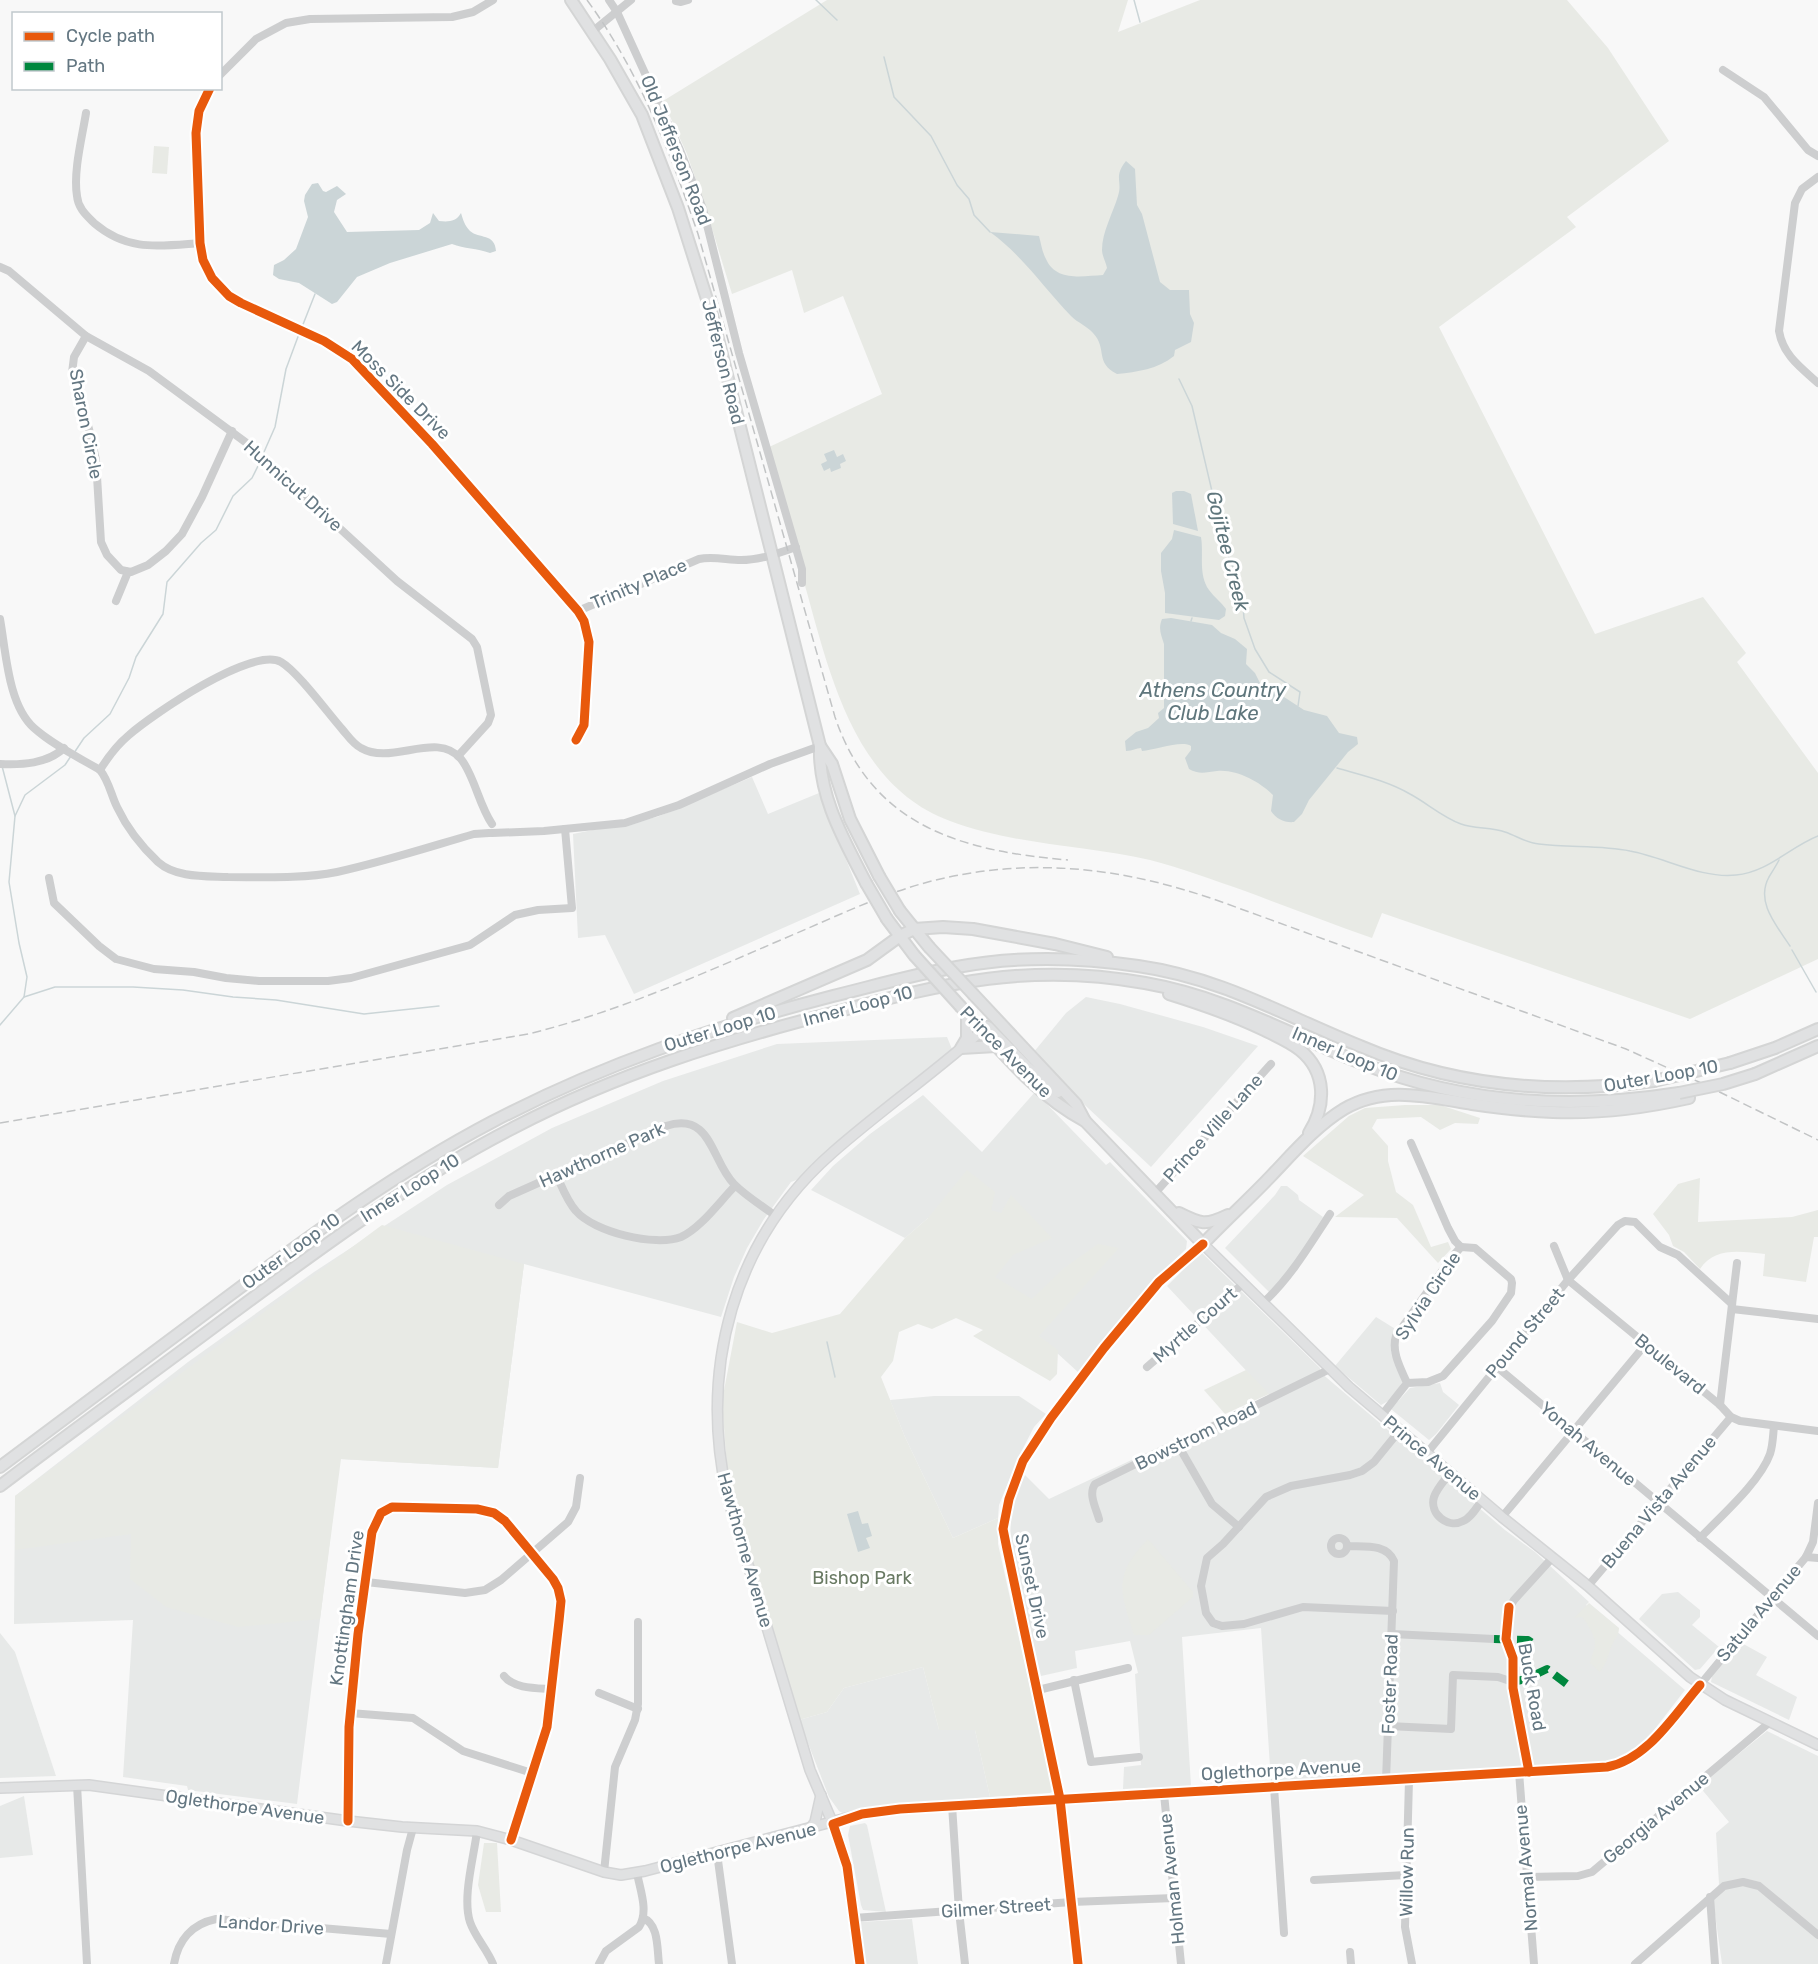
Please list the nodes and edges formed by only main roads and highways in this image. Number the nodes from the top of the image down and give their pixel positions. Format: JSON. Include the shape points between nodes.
{"nodes":[{"id":1,"x":571,"y":0,"type":"edge"},
{"id":2,"x":820,"y":746,"type":"junction"},
{"id":3,"x":914,"y":929,"type":"junction"},
{"id":4,"x":900,"y":936,"type":"junction"},
{"id":5,"x":1144,"y":967,"type":"junction"},
{"id":6,"x":954,"y":974,"type":"joint"},
{"id":7,"x":933,"y":976,"type":"joint"},
{"id":8,"x":1099,"y":976,"type":"junction"},
{"id":9,"x":964,"y":1010,"type":"junction"},
{"id":10,"x":988,"y":1025,"type":"junction"},
{"id":11,"x":1818,"y":1029,"type":"edge"},
{"id":12,"x":686,"y":1038,"type":"junction"},
{"id":13,"x":996,"y":1046,"type":"junction"},
{"id":14,"x":1818,"y":1046,"type":"edge"},
{"id":15,"x":961,"y":1048,"type":"junction"},
{"id":16,"x":1684,"y":1096,"type":"junction"},
{"id":17,"x":1085,"y":1121,"type":"junction"},
{"id":18,"x":1303,"y":1143,"type":"junction"},
{"id":19,"x":1171,"y":1209,"type":"junction"},
{"id":20,"x":1236,"y":1211,"type":"junction"},
{"id":21,"x":1203,"y":1244,"type":"junction"},
{"id":22,"x":0,"y":1467,"type":"edge"},
{"id":23,"x":0,"y":1486,"type":"edge"},
{"id":24,"x":1700,"y":1684,"type":"junction"},
{"id":25,"x":1818,"y":1745,"type":"edge"},
{"id":26,"x":0,"y":1788,"type":"edge"},
{"id":27,"x":821,"y":1796,"type":"junction"},
{"id":28,"x":832,"y":1824,"type":"junction"},
{"id":29,"x":810,"y":1829,"type":"junction"},
{"id":30,"x":860,"y":1964,"type":"edge"}],
"edges":[{"from":1,"to":2,"type":"highway","name":"Jefferson Road","via":[[642,115],[678,208],[712,315]]},
{"from":2,"to":3,"type":"highway","name":"Jefferson Road","bridge":true,"via":[[832,765],[850,819],[879,876]]},
{"from":2,"to":4,"type":"highway","name":"Jefferson Road","bridge":true,"via":[[821,773],[835,824]]},
{"from":3,"to":4,"type":"highway"},
{"from":3,"to":5,"type":"highway","via":[[959,927],[997,932]]},
{"from":3,"to":6,"type":"highway","name":"Jefferson Road","bridge":true},
{"from":4,"to":7,"type":"highway","name":"Jefferson Road","bridge":true},
{"from":4,"to":12,"type":"highway","via":[[860,963]]},
{"from":5,"to":11,"type":"highway","name":"Outer Loop 10","bridge":true,"via":[[1230,989],[1408,1064],[1539,1088],[1596,1088],[1654,1081],[1730,1064]]},
{"from":5,"to":12,"type":"highway","name":"Outer Loop 10","via":[[1069,959],[1006,960],[957,967],[792,1007]]},
{"from":6,"to":10,"type":"highway","name":"Prince Avenue","bridge":true,"via":[[981,1002]]},
{"from":7,"to":9,"type":"highway","name":"Prince Avenue","bridge":true},
{"from":8,"to":16,"type":"highway","name":"Inner Loop 10","via":[[1166,987],[1221,1002],[1377,1069],[1456,1092],[1514,1101],[1564,1103]]},
{"from":8,"to":18,"type":"highway","via":[[1214,1009],[1298,1048],[1316,1069],[1323,1097],[1319,1116]]},
{"from":8,"to":23,"type":"highway","name":"Inner Loop 10","via":[[1016,975],[927,988],[699,1050],[567,1102],[448,1164],[362,1218]]},
{"from":9,"to":10,"type":"highway","name":"Prince Avenue"},
{"from":9,"to":15,"type":"highway","via":[[967,1038]]},
{"from":10,"to":13,"type":"highway","name":"Prince Avenue"},
{"from":10,"to":15,"type":"main road","name":"Hawthorne Avenue"},
{"from":10,"to":17,"type":"highway","name":"Prince Avenue","via":[[1072,1099]]},
{"from":12,"to":22,"type":"highway","name":"Outer Loop 10","via":[[539,1098],[390,1181],[323,1226]]},
{"from":13,"to":15,"type":"highway"},
{"from":13,"to":17,"type":"highway","name":"Prince Avenue","via":[[1047,1095]]},
{"from":14,"to":16,"type":"highway","bridge":true,"via":[[1723,1088]]},
{"from":15,"to":27,"type":"main road","name":"Hawthorne Avenue","via":[[831,1154],[793,1192],[745,1270],[731,1307],[722,1351],[717,1432],[727,1495]]},
{"from":16,"to":18,"type":"highway","via":[[1626,1109],[1557,1113],[1390,1094],[1344,1109]]},
{"from":17,"to":19,"type":"highway","name":"Prince Avenue"},
{"from":18,"to":20,"type":"highway"},
{"from":19,"to":20,"type":"highway","via":[[1204,1223]]},
{"from":19,"to":21,"type":"highway","name":"Prince Avenue"},
{"from":20,"to":21,"type":"highway"},
{"from":21,"to":24,"type":"main road","name":"Prince Avenue","via":[[1330,1369]]},
{"from":24,"to":25,"type":"main road","name":"Prince Avenue"},
{"from":24,"to":28,"type":"main road","name":"Oglethorpe Avenue","via":[[1646,1747],[1626,1761],[1606,1767],[952,1805],[868,1814]]},
{"from":26,"to":29,"type":"main road","name":"Oglethorpe Avenue","via":[[114,1788],[348,1821],[477,1831],[621,1875]]},
{"from":27,"to":28,"type":"main road","name":"Hawthorne Avenue"},
{"from":27,"to":29,"type":"main road"},
{"from":28,"to":29,"type":"main road","name":"Oglethorpe Avenue"},
{"from":28,"to":30,"type":"main road","name":"Hawthorne Avenue","via":[[847,1866]]}]}
